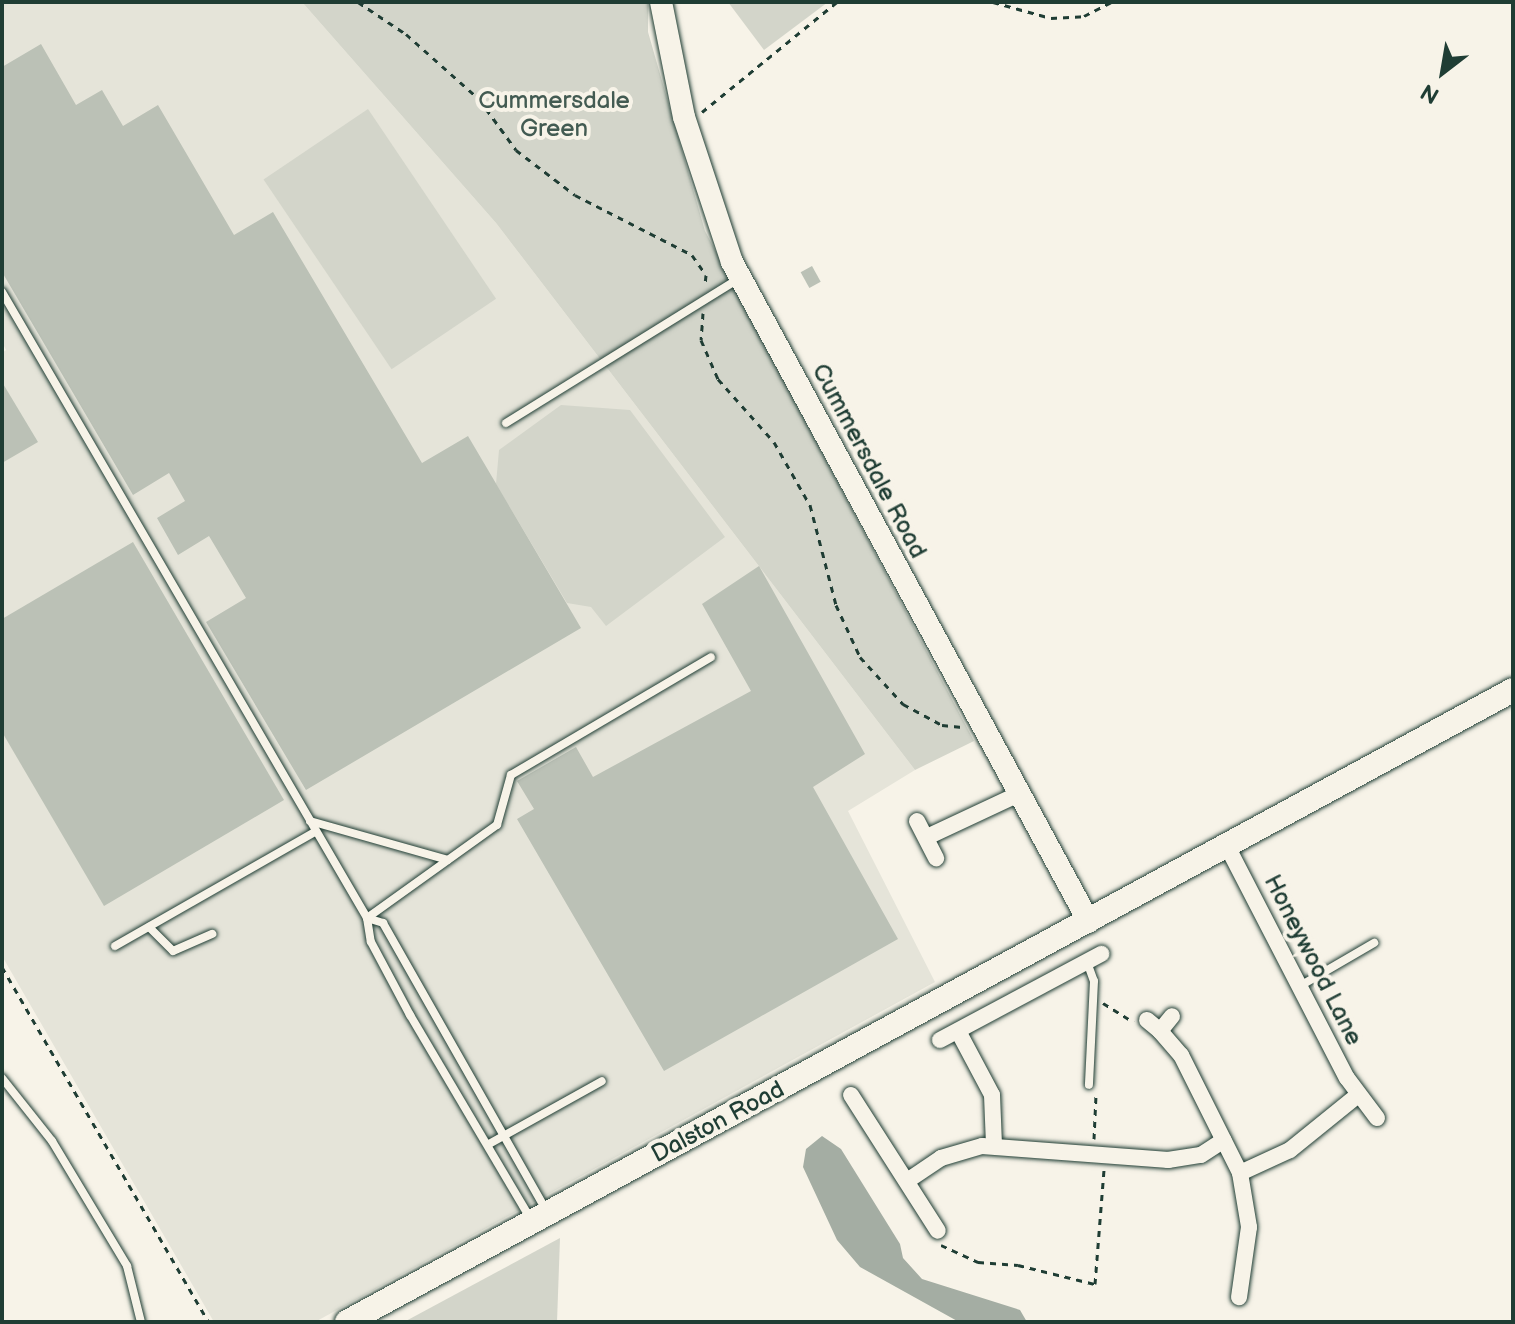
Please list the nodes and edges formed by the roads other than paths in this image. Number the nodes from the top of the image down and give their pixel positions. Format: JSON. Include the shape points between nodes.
{"nodes":[{"id":1,"x":661,"y":2,"type":"edge"},
{"id":2,"x":741,"y":277,"type":"junction"},
{"id":3,"x":2,"y":292,"type":"edge"},
{"id":4,"x":506,"y":423,"type":"dead end"},
{"id":5,"x":711,"y":657,"type":"dead end"},
{"id":6,"x":1513,"y":690,"type":"edge"},
{"id":7,"x":1019,"y":794,"type":"junction"},
{"id":8,"x":309,"y":821,"type":"junction"},
{"id":9,"x":917,"y":821,"type":"dead end"},
{"id":10,"x":315,"y":832,"type":"junction"},
{"id":11,"x":927,"y":837,"type":"junction"},
{"id":12,"x":1227,"y":846,"type":"junction"},
{"id":13,"x":936,"y":858,"type":"dead end"},
{"id":14,"x":448,"y":860,"type":"junction"},
{"id":15,"x":367,"y":918,"type":"junction"},
{"id":16,"x":1089,"y":922,"type":"junction"},
{"id":17,"x":149,"y":927,"type":"junction"},
{"id":18,"x":212,"y":934,"type":"dead end"},
{"id":19,"x":1374,"y":943,"type":"dead end"},
{"id":20,"x":115,"y":946,"type":"dead end"},
{"id":21,"x":1094,"y":958,"type":"joint"},
{"id":22,"x":1300,"y":986,"type":"junction"},
{"id":23,"x":1172,"y":1016,"type":"dead end"},
{"id":24,"x":958,"y":1031,"type":"junction"},
{"id":25,"x":940,"y":1040,"type":"dead end"},
{"id":26,"x":2,"y":1078,"type":"edge"},
{"id":27,"x":602,"y":1081,"type":"dead end"},
{"id":28,"x":1089,"y":1085,"type":"dead end"},
{"id":29,"x":851,"y":1095,"type":"dead end"},
{"id":30,"x":1358,"y":1095,"type":"junction"},
{"id":31,"x":1377,"y":1118,"type":"dead end"},
{"id":32,"x":503,"y":1136,"type":"junction"},
{"id":33,"x":1224,"y":1140,"type":"junction"},
{"id":34,"x":489,"y":1144,"type":"junction"},
{"id":35,"x":994,"y":1145,"type":"junction"},
{"id":36,"x":1240,"y":1173,"type":"junction"},
{"id":37,"x":907,"y":1181,"type":"junction"},
{"id":38,"x":540,"y":1217,"type":"junction"},
{"id":39,"x":938,"y":1231,"type":"dead end"},
{"id":40,"x":1239,"y":1297,"type":"dead end"},
{"id":41,"x":141,"y":1322,"type":"edge"},
{"id":42,"x":347,"y":1322,"type":"edge"}],
"edges":[{"from":1,"to":2,"type":"street","name":"Cummersdale Road","via":[[687,125]]},
{"from":2,"to":4,"type":"lane"},
{"from":2,"to":7,"type":"street","name":"Cummersdale Road"},
{"from":3,"to":8,"type":"lane"},
{"from":5,"to":14,"type":"lane","via":[[511,775],[497,825]]},
{"from":6,"to":12,"type":"main road","name":"Dalston Road"},
{"from":7,"to":11,"type":"street"},
{"from":7,"to":16,"type":"street","name":"Cummersdale Road"},
{"from":8,"to":10,"type":"lane"},
{"from":8,"to":14,"type":"lane"},
{"from":9,"to":11,"type":"street"},
{"from":10,"to":15,"type":"lane"},
{"from":10,"to":17,"type":"lane"},
{"from":11,"to":13,"type":"street"},
{"from":12,"to":16,"type":"main road","name":"Dalston Road"},
{"from":12,"to":22,"type":"street","name":"Honeywood Lane"},
{"from":14,"to":15,"type":"lane"},
{"from":15,"to":32,"type":"lane","via":[[383,923]]},
{"from":15,"to":34,"type":"lane","via":[[366,930],[386,971]]},
{"from":16,"to":38,"type":"main road","name":"Dalston Road"},
{"from":17,"to":18,"type":"lane","via":[[173,951]]},
{"from":17,"to":20,"type":"lane"},
{"from":19,"to":22,"type":"lane"},
{"from":21,"to":24,"type":"street"},
{"from":21,"to":28,"type":"lane"},
{"from":22,"to":30,"type":"street","name":"Honeywood Lane"},
{"from":23,"to":33,"type":"street","via":[[1153,1025],[1181,1055]]},
{"from":24,"to":25,"type":"street"},
{"from":24,"to":35,"type":"street","via":[[992,1095]]},
{"from":26,"to":41,"type":"lane","via":[[52,1141],[127,1266]]},
{"from":27,"to":32,"type":"lane"},
{"from":29,"to":37,"type":"street"},
{"from":30,"to":31,"type":"street","name":"Honeywood Lane"},
{"from":30,"to":36,"type":"street","via":[[1290,1150]]},
{"from":32,"to":34,"type":"lane"},
{"from":32,"to":38,"type":"lane"},
{"from":33,"to":35,"type":"street","via":[[1201,1155],[1168,1160]]},
{"from":33,"to":36,"type":"street"},
{"from":34,"to":38,"type":"lane"},
{"from":35,"to":37,"type":"street","via":[[955,1152]]},
{"from":36,"to":40,"type":"street","via":[[1249,1227]]},
{"from":37,"to":39,"type":"street"},
{"from":38,"to":42,"type":"main road","name":"Dalston Road"}]}
